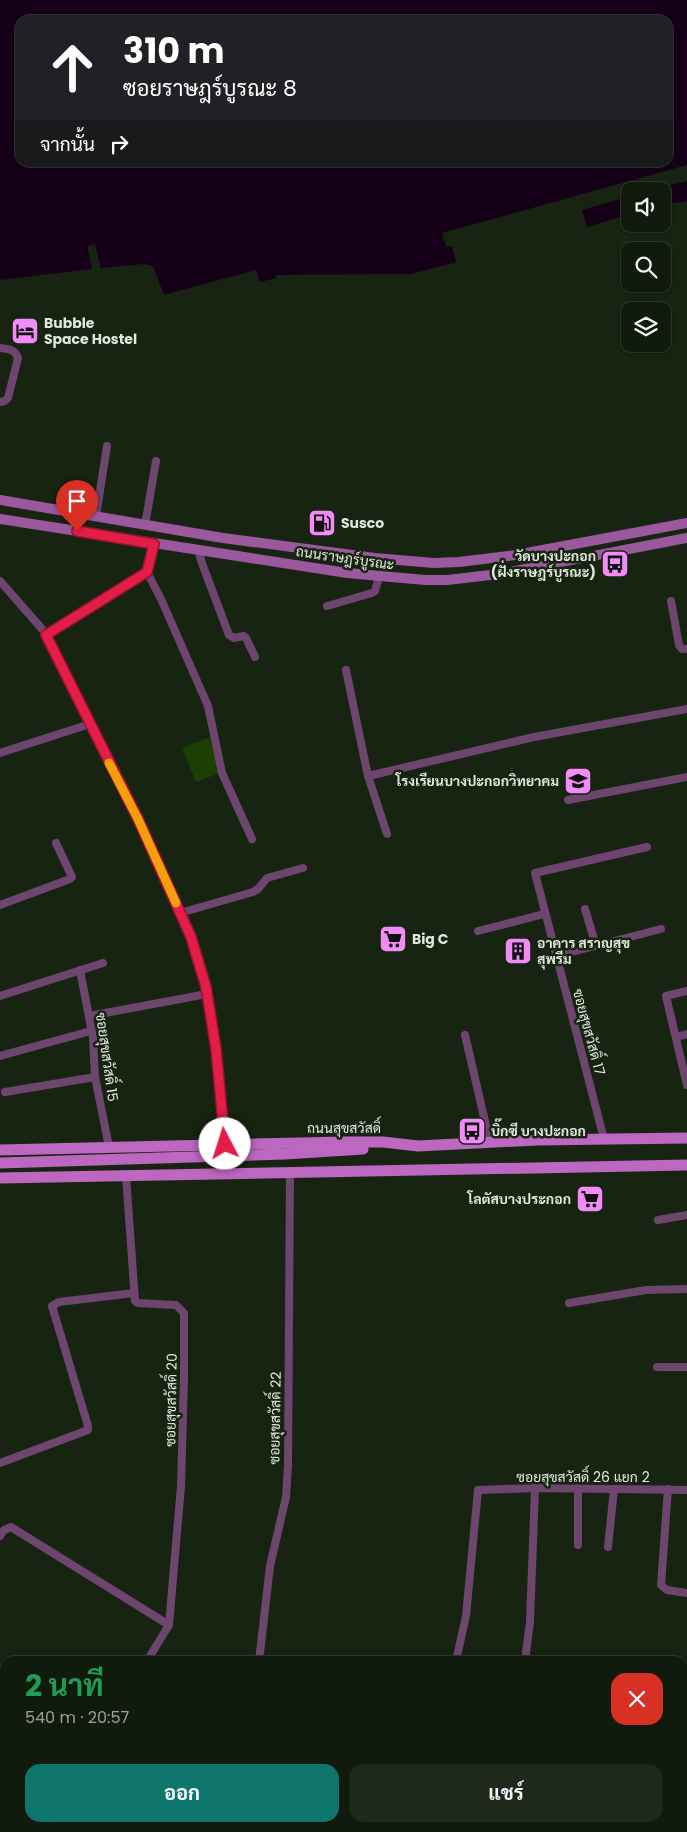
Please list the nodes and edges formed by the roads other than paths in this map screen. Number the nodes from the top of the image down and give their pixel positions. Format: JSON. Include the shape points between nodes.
{"nodes":[{"id":1,"x":0,"y":348,"type":"edge"},
{"id":2,"x":0,"y":402,"type":"edge"},
{"id":3,"x":107,"y":446,"type":"dead end"},
{"id":4,"x":156,"y":461,"type":"dead end"},
{"id":5,"x":0,"y":500,"type":"edge"},
{"id":6,"x":96,"y":516,"type":"junction"},
{"id":7,"x":0,"y":519,"type":"edge"},
{"id":8,"x":687,"y":522,"type":"edge"},
{"id":9,"x":145,"y":525,"type":"junction"},
{"id":10,"x":687,"y":538,"type":"edge"},
{"id":11,"x":154,"y":544,"type":"junction"},
{"id":12,"x":198,"y":550,"type":"junction"},
{"id":13,"x":147,"y":572,"type":"junction"},
{"id":14,"x":379,"y":577,"type":"junction"},
{"id":15,"x":0,"y":582,"type":"edge"},
{"id":16,"x":671,"y":601,"type":"dead end"},
{"id":17,"x":327,"y":606,"type":"dead end"},
{"id":18,"x":46,"y":635,"type":"junction"},
{"id":19,"x":687,"y":649,"type":"edge"},
{"id":20,"x":255,"y":657,"type":"dead end"},
{"id":21,"x":346,"y":670,"type":"dead end"},
{"id":22,"x":687,"y":709,"type":"edge"},
{"id":23,"x":90,"y":724,"type":"junction"},
{"id":24,"x":0,"y":753,"type":"edge"},
{"id":25,"x":368,"y":776,"type":"junction"},
{"id":26,"x":687,"y":777,"type":"edge"},
{"id":27,"x":568,"y":800,"type":"dead end"},
{"id":28,"x":387,"y":834,"type":"dead end"},
{"id":29,"x":252,"y":839,"type":"dead end"},
{"id":30,"x":56,"y":843,"type":"dead end"},
{"id":31,"x":648,"y":847,"type":"dead end"},
{"id":32,"x":303,"y":868,"type":"dead end"},
{"id":33,"x":0,"y":905,"type":"edge"},
{"id":34,"x":585,"y":909,"type":"dead end"},
{"id":35,"x":180,"y":912,"type":"junction"},
{"id":36,"x":544,"y":914,"type":"junction"},
{"id":37,"x":661,"y":929,"type":"dead end"},
{"id":38,"x":478,"y":931,"type":"dead end"},
{"id":39,"x":596,"y":946,"type":"junction"},
{"id":40,"x":556,"y":956,"type":"junction"},
{"id":41,"x":103,"y":963,"type":"dead end"},
{"id":42,"x":80,"y":970,"type":"junction"},
{"id":43,"x":687,"y":991,"type":"edge"},
{"id":44,"x":206,"y":994,"type":"junction"},
{"id":45,"x":0,"y":996,"type":"edge"},
{"id":46,"x":89,"y":1016,"type":"junction"},
{"id":47,"x":91,"y":1031,"type":"junction"},
{"id":48,"x":687,"y":1034,"type":"edge"},
{"id":49,"x":465,"y":1035,"type":"dead end"},
{"id":50,"x":676,"y":1037,"type":"junction"},
{"id":51,"x":0,"y":1056,"type":"edge"},
{"id":52,"x":686,"y":1076,"type":"edge"},
{"id":53,"x":96,"y":1077,"type":"junction"},
{"id":54,"x":687,"y":1086,"type":"edge"},
{"id":55,"x":5,"y":1092,"type":"dead end"},
{"id":56,"x":687,"y":1138,"type":"edge"},
{"id":57,"x":604,"y":1139,"type":"junction"},
{"id":58,"x":490,"y":1143,"type":"junction"},
{"id":59,"x":225,"y":1144,"type":"junction"},
{"id":60,"x":408,"y":1146,"type":"junction"},
{"id":61,"x":109,"y":1147,"type":"junction"},
{"id":62,"x":0,"y":1150,"type":"edge"},
{"id":63,"x":0,"y":1163,"type":"edge"},
{"id":64,"x":687,"y":1164,"type":"edge"},
{"id":65,"x":290,"y":1172,"type":"junction"},
{"id":66,"x":126,"y":1176,"type":"junction"},
{"id":67,"x":0,"y":1178,"type":"edge"},
{"id":68,"x":687,"y":1215,"type":"edge"},
{"id":69,"x":658,"y":1220,"type":"dead end"},
{"id":70,"x":687,"y":1289,"type":"edge"},
{"id":71,"x":134,"y":1293,"type":"junction"},
{"id":72,"x":569,"y":1303,"type":"dead end"},
{"id":73,"x":657,"y":1367,"type":"dead end"},
{"id":74,"x":687,"y":1367,"type":"edge"},
{"id":75,"x":0,"y":1464,"type":"edge"},
{"id":76,"x":535,"y":1488,"type":"junction"},
{"id":77,"x":578,"y":1488,"type":"junction"},
{"id":78,"x":614,"y":1489,"type":"junction"},
{"id":79,"x":668,"y":1489,"type":"junction"},
{"id":80,"x":687,"y":1490,"type":"edge"},
{"id":81,"x":0,"y":1536,"type":"edge"},
{"id":82,"x":578,"y":1545,"type":"dead end"},
{"id":83,"x":608,"y":1547,"type":"dead end"},
{"id":84,"x":687,"y":1593,"type":"edge"},
{"id":85,"x":169,"y":1625,"type":"junction"},
{"id":86,"x":151,"y":1656,"type":"edge"},
{"id":87,"x":260,"y":1656,"type":"edge"},
{"id":88,"x":457,"y":1656,"type":"edge"},
{"id":89,"x":526,"y":1656,"type":"edge"}],
"edges":[{"from":1,"to":2,"type":"street","via":[[12,349],[18,358],[8,398]]},
{"from":3,"to":6,"type":"street"},
{"from":4,"to":9,"type":"street"},
{"from":5,"to":6,"type":"main road","name":"ถนนราษฎร์บูรณะ"},
{"from":6,"to":9,"type":"main road","name":"ถนนราษฎร์บูรณะ"},
{"from":7,"to":11,"type":"main road","name":"ถนนราษฎร์บูรณะ"},
{"from":8,"to":9,"type":"main road","name":"ถนนราษฎร์บูรณะ","via":[[516,555],[434,563],[375,558]]},
{"from":10,"to":14,"type":"main road","name":"ถนนราษฎร์บูรณะ","via":[[472,577],[425,580]]},
{"from":11,"to":12,"type":"main road","name":"ถนนราษฎร์บูรณะ"},
{"from":11,"to":13,"type":"street"},
{"from":12,"to":14,"type":"main road","name":"ถนนราษฎร์บูรณะ"},
{"from":12,"to":20,"type":"street","via":[[230,635],[234,638],[244,636]]},
{"from":13,"to":18,"type":"street"},
{"from":13,"to":29,"type":"street","via":[[208,706],[222,773]]},
{"from":14,"to":17,"type":"street","via":[[372,593]]},
{"from":15,"to":18,"type":"street"},
{"from":16,"to":19,"type":"street","via":[[679,645]]},
{"from":18,"to":23,"type":"street"},
{"from":21,"to":25,"type":"street"},
{"from":22,"to":25,"type":"street","via":[[534,737]]},
{"from":23,"to":24,"type":"street"},
{"from":23,"to":35,"type":"street"},
{"from":25,"to":28,"type":"street"},
{"from":26,"to":27,"type":"street"},
{"from":30,"to":33,"type":"street","via":[[72,877]]},
{"from":31,"to":36,"type":"street","name":"ซอยสุขสวัสดิ์ 17","via":[[535,872]]},
{"from":32,"to":35,"type":"street","via":[[267,878],[252,892]]},
{"from":34,"to":39,"type":"street"},
{"from":35,"to":44,"type":"street","via":[[191,937]]},
{"from":36,"to":38,"type":"street","via":[[522,916]]},
{"from":36,"to":40,"type":"street","name":"ซอยสุขสวัสดิ์ 17"},
{"from":37,"to":39,"type":"street"},
{"from":39,"to":40,"type":"street"},
{"from":40,"to":57,"type":"street","name":"ซอยสุขสวัสดิ์ 17"},
{"from":41,"to":42,"type":"street"},
{"from":42,"to":45,"type":"street"},
{"from":42,"to":46,"type":"street","name":"ซอยสุขสวัสดิ์ 15"},
{"from":43,"to":50,"type":"street","via":[[666,996]]},
{"from":44,"to":46,"type":"street"},
{"from":44,"to":59,"type":"street","via":[[216,1049]]},
{"from":46,"to":47,"type":"street","name":"ซอยสุขสวัสดิ์ 15"},
{"from":47,"to":51,"type":"street"},
{"from":47,"to":53,"type":"street","name":"ซอยสุขสวัสดิ์ 15"},
{"from":48,"to":50,"type":"street"},
{"from":49,"to":58,"type":"street"},
{"from":50,"to":52,"type":"street"},
{"from":52,"to":54,"type":"street"},
{"from":53,"to":55,"type":"street"},
{"from":53,"to":61,"type":"street","name":"ซอยสุขสวัสดิ์ 15"},
{"from":56,"to":57,"type":"main road","name":"ถนนสุขสวัสดิ์"},
{"from":57,"to":58,"type":"main road","name":"ถนนสุขสวัสดิ์"},
{"from":58,"to":60,"type":"main road","name":"ถนนสุขสวัสดิ์"},
{"from":59,"to":60,"type":"main road","name":"ถนนสุขสวัสดิ์","via":[[383,1142]]},
{"from":59,"to":61,"type":"main road","name":"ถนนสุขสวัสดิ์"},
{"from":60,"to":63,"type":"main road","via":[[285,1154]]},
{"from":61,"to":62,"type":"main road","name":"ถนนสุขสวัสดิ์"},
{"from":64,"to":65,"type":"main road"},
{"from":65,"to":66,"type":"main road"},
{"from":65,"to":87,"type":"street","name":"ซอยสุขสวัสดิ์ 22","via":[[286,1497],[270,1566]]},
{"from":66,"to":67,"type":"main road"},
{"from":66,"to":71,"type":"street"},
{"from":68,"to":69,"type":"street"},
{"from":70,"to":72,"type":"street","via":[[646,1290]]},
{"from":71,"to":75,"type":"street","via":[[59,1302],[52,1306],[88,1430]]},
{"from":71,"to":85,"type":"street","name":"ซอยสุขสวัสดิ์ 20","via":[[135,1302],[176,1305],[184,1313],[181,1481]]},
{"from":73,"to":74,"type":"street"},
{"from":76,"to":77,"type":"street","name":"ซอยสุขสวัสดิ์ 26 แยก 2"},
{"from":76,"to":88,"type":"street","name":"ซอยสุขสวัสดิ์ 26 แยก 2","via":[[478,1490],[466,1616]]},
{"from":76,"to":89,"type":"street"},
{"from":77,"to":78,"type":"street","name":"ซอยสุขสวัสดิ์ 26 แยก 2"},
{"from":77,"to":82,"type":"street"},
{"from":78,"to":79,"type":"street","name":"ซอยสุขสวัสดิ์ 26 แยก 2"},
{"from":78,"to":83,"type":"street"},
{"from":79,"to":80,"type":"street","name":"ซอยสุขสวัสดิ์ 26 แยก 2"},
{"from":79,"to":84,"type":"street","via":[[661,1585],[666,1590]]},
{"from":81,"to":85,"type":"street","via":[[11,1527]]},
{"from":85,"to":86,"type":"street","name":"ซอยสุขสวัสดิ์ 20"}]}
